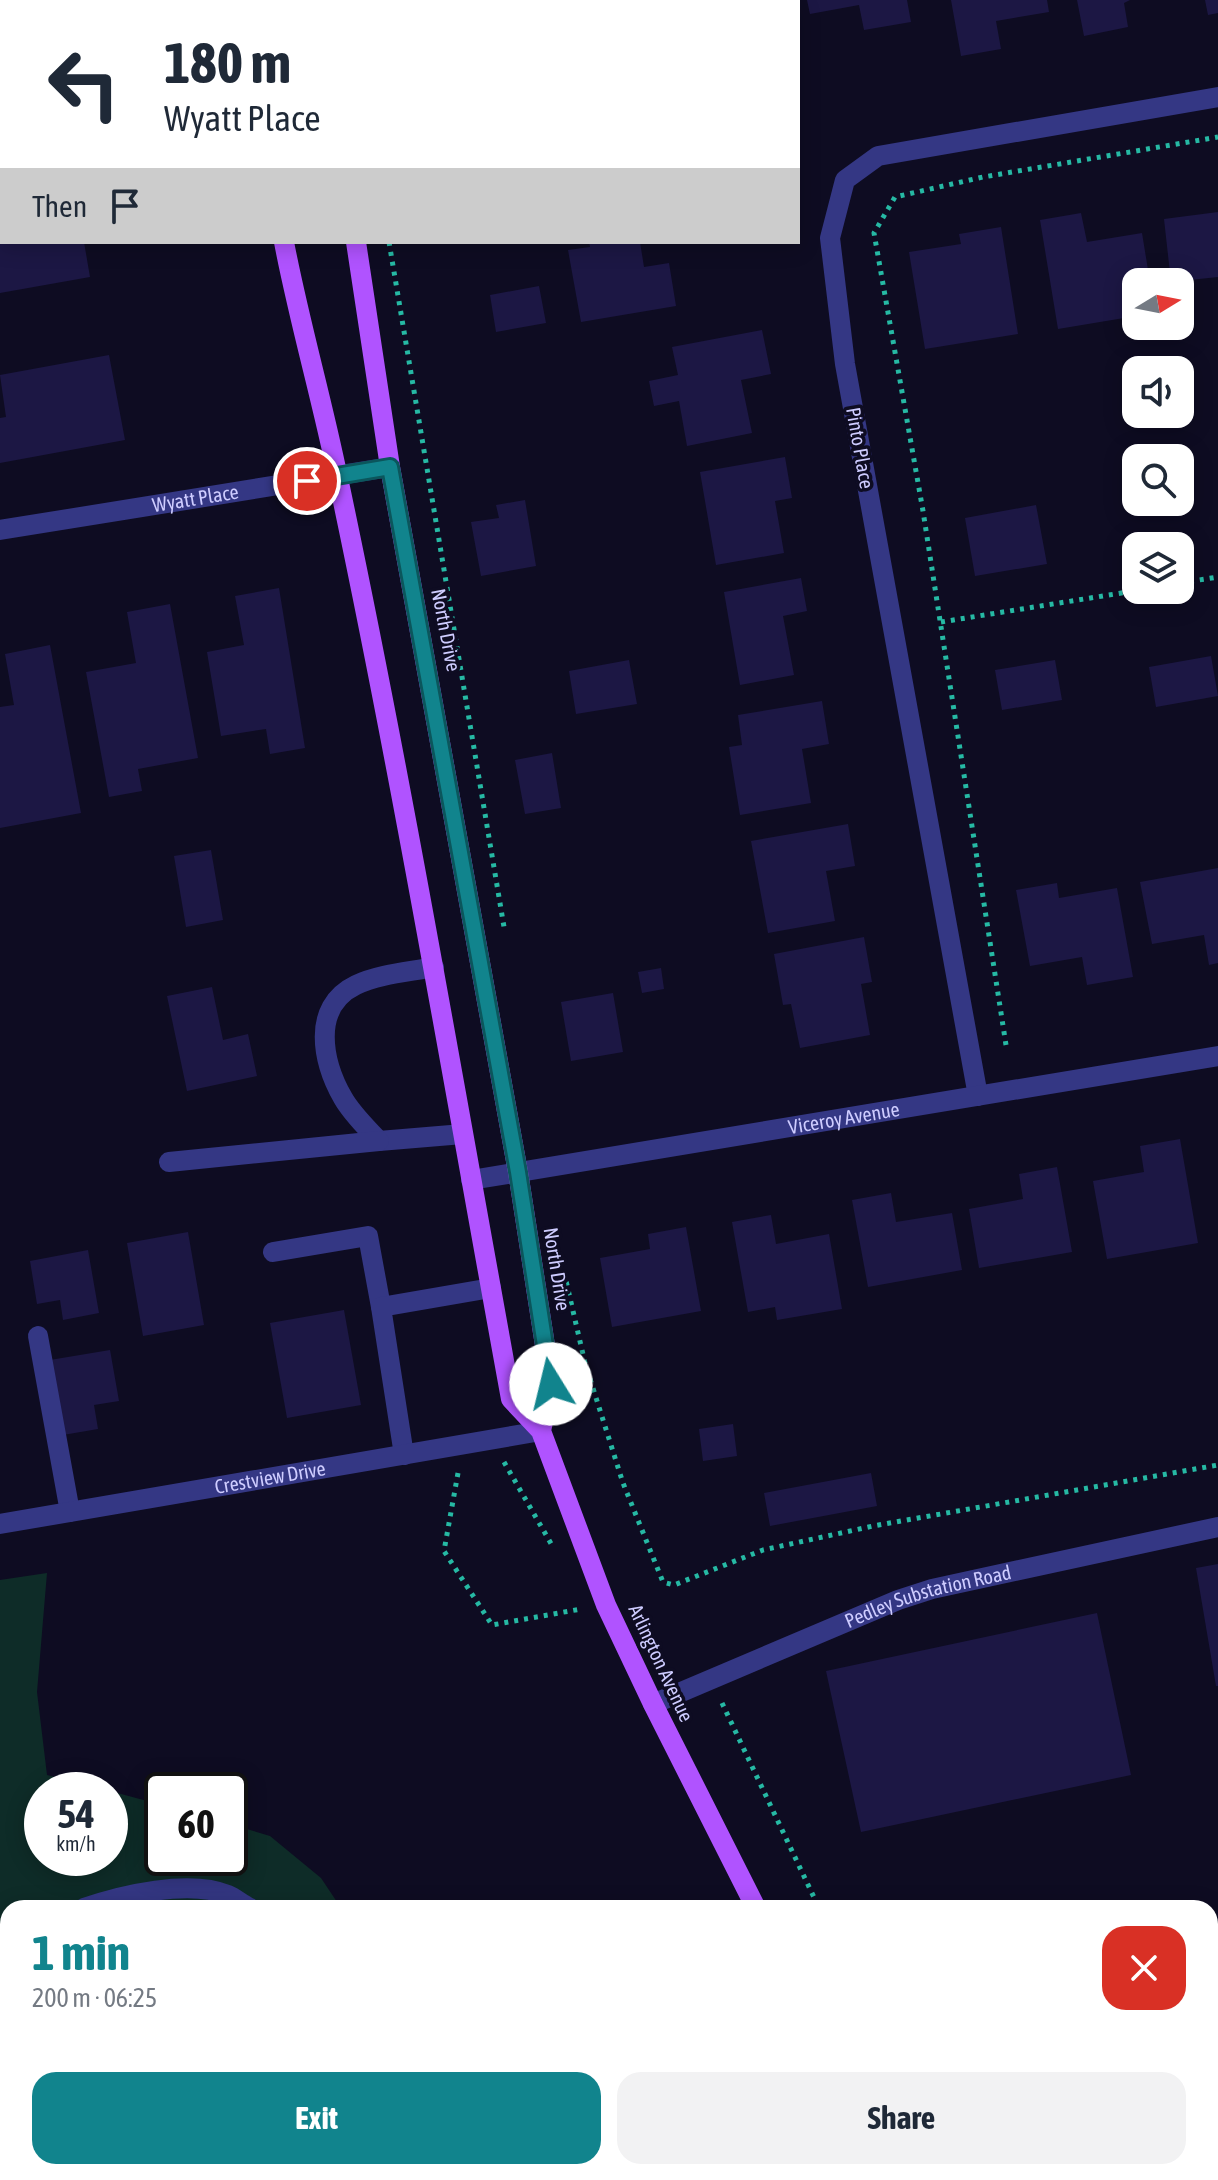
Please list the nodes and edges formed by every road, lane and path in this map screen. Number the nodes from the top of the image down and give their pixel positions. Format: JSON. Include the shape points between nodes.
{"nodes":[{"id":1,"x":1218,"y":97,"type":"edge"},
{"id":2,"x":1218,"y":137,"type":"edge"},
{"id":3,"x":284,"y":244,"type":"edge"},
{"id":4,"x":356,"y":244,"type":"edge"},
{"id":5,"x":389,"y":244,"type":"edge"},
{"id":6,"x":390,"y":467,"type":"junction"},
{"id":7,"x":338,"y":476,"type":"junction"},
{"id":8,"x":0,"y":530,"type":"edge"},
{"id":9,"x":1218,"y":577,"type":"edge"},
{"id":10,"x":1194,"y":581,"type":"edge"},
{"id":11,"x":1122,"y":593,"type":"edge"},
{"id":12,"x":941,"y":622,"type":"dead end"},
{"id":13,"x":505,"y":933,"type":"dead end"},
{"id":14,"x":434,"y":967,"type":"junction"},
{"id":15,"x":1006,"y":1045,"type":"dead end"},
{"id":16,"x":1218,"y":1056,"type":"edge"},
{"id":17,"x":978,"y":1096,"type":"junction"},
{"id":18,"x":463,"y":1134,"type":"junction"},
{"id":19,"x":379,"y":1141,"type":"junction"},
{"id":20,"x":169,"y":1162,"type":"dead end"},
{"id":21,"x":518,"y":1172,"type":"junction"},
{"id":22,"x":471,"y":1180,"type":"junction"},
{"id":23,"x":273,"y":1252,"type":"dead end"},
{"id":24,"x":561,"y":1261,"type":"dead end"},
{"id":25,"x":491,"y":1288,"type":"junction"},
{"id":26,"x":381,"y":1307,"type":"junction"},
{"id":27,"x":38,"y":1336,"type":"dead end"},
{"id":28,"x":541,"y":1431,"type":"junction"},
{"id":29,"x":463,"y":1444,"type":"junction"},
{"id":30,"x":404,"y":1455,"type":"junction"},
{"id":31,"x":501,"y":1457,"type":"dead end"},
{"id":32,"x":1218,"y":1465,"type":"edge"},
{"id":33,"x":70,"y":1512,"type":"junction"},
{"id":34,"x":0,"y":1524,"type":"edge"},
{"id":35,"x":1218,"y":1527,"type":"edge"},
{"id":36,"x":556,"y":1552,"type":"dead end"},
{"id":37,"x":606,"y":1605,"type":"junction"},
{"id":38,"x":711,"y":1680,"type":"junction"},
{"id":39,"x":653,"y":1704,"type":"junction"},
{"id":40,"x":117,"y":1900,"type":"edge"},
{"id":41,"x":236,"y":1900,"type":"edge"},
{"id":42,"x":752,"y":1900,"type":"edge"},
{"id":43,"x":815,"y":1900,"type":"edge"}],
"edges":[{"from":1,"to":17,"type":"street","name":"Pinto Place","via":[[878,156],[845,180],[830,238],[845,364]]},
{"from":2,"to":15,"type":"path","via":[[895,197],[874,233],[926,527]]},
{"from":3,"to":7,"type":"main road"},
{"from":4,"to":6,"type":"main road","name":"North Drive"},
{"from":5,"to":13,"type":"path"},
{"from":6,"to":7,"type":"street","name":"Wyatt Place"},
{"from":6,"to":21,"type":"main road","name":"North Drive"},
{"from":7,"to":8,"type":"street","name":"Wyatt Place"},
{"from":7,"to":14,"type":"main road"},
{"from":9,"to":10,"type":"path"},
{"from":11,"to":12,"type":"path"},
{"from":14,"to":18,"type":"main road"},
{"from":14,"to":19,"type":"street","via":[[354,986],[340,996],[327,1018],[325,1049],[332,1073],[344,1100]]},
{"from":16,"to":17,"type":"street","name":"Viceroy Avenue"},
{"from":17,"to":21,"type":"street","name":"Viceroy Avenue"},
{"from":18,"to":19,"type":"street"},
{"from":18,"to":22,"type":"main road"},
{"from":19,"to":20,"type":"street"},
{"from":21,"to":22,"type":"street","name":"Viceroy Avenue"},
{"from":21,"to":28,"type":"main road","name":"North Drive","via":[[551,1384]]},
{"from":22,"to":25,"type":"main road"},
{"from":23,"to":26,"type":"street","via":[[368,1236]]},
{"from":24,"to":32,"type":"path","via":[[585,1363],[623,1483],[663,1582],[674,1585],[763,1550],[873,1526]]},
{"from":25,"to":26,"type":"street"},
{"from":25,"to":28,"type":"main road","via":[[511,1399]]},
{"from":26,"to":30,"type":"street"},
{"from":27,"to":33,"type":"street"},
{"from":28,"to":29,"type":"street","name":"Crestview Drive"},
{"from":28,"to":37,"type":"main road","name":"Arlington Avenue"},
{"from":29,"to":30,"type":"street","name":"Crestview Drive"},
{"from":29,"to":37,"type":"path","via":[[444,1551],[492,1625]]},
{"from":30,"to":33,"type":"street","name":"Crestview Drive"},
{"from":31,"to":36,"type":"path"},
{"from":33,"to":34,"type":"street","name":"Crestview Drive"},
{"from":35,"to":38,"type":"street","name":"Pedley Substation Road","via":[[932,1589]]},
{"from":37,"to":39,"type":"main road","name":"Arlington Avenue"},
{"from":38,"to":39,"type":"street","name":"Pedley Substation Road"},
{"from":38,"to":43,"type":"path"},
{"from":39,"to":42,"type":"main road","name":"Arlington Avenue"},
{"from":40,"to":41,"type":"street","via":[[185,1888]]}]}
